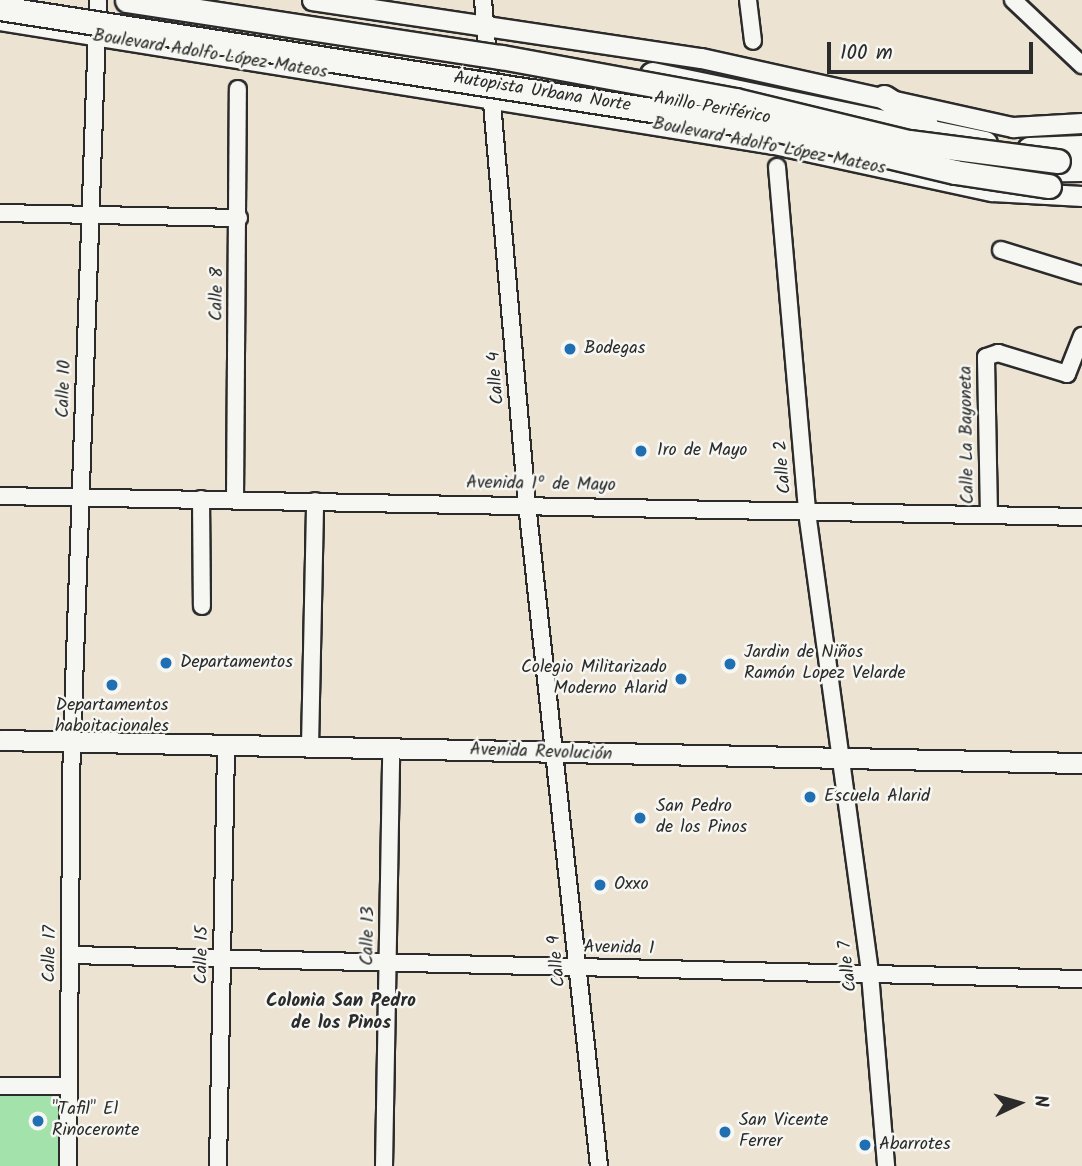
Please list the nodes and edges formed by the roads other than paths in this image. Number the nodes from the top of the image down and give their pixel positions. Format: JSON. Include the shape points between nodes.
{"nodes":[{"id":1,"x":6,"y":0,"type":"edge"},
{"id":2,"x":176,"y":0,"type":"edge"},
{"id":3,"x":312,"y":0,"type":"edge"},
{"id":4,"x":483,"y":0,"type":"edge"},
{"id":5,"x":748,"y":0,"type":"edge"},
{"id":6,"x":1013,"y":0,"type":"edge"},
{"id":7,"x":105,"y":7,"type":"edge"},
{"id":8,"x":0,"y":8,"type":"edge"},
{"id":9,"x":0,"y":20,"type":"edge"},
{"id":10,"x":96,"y":37,"type":"junction"},
{"id":11,"x":479,"y":37,"type":"junction"},
{"id":12,"x":753,"y":41,"type":"dead end"},
{"id":13,"x":1082,"y":65,"type":"edge"},
{"id":14,"x":238,"y":89,"type":"dead end"},
{"id":15,"x":884,"y":97,"type":"junction"},
{"id":16,"x":492,"y":98,"type":"junction"},
{"id":17,"x":1082,"y":123,"type":"edge"},
{"id":18,"x":939,"y":133,"type":"junction"},
{"id":19,"x":1082,"y":147,"type":"edge"},
{"id":20,"x":1082,"y":157,"type":"edge"},
{"id":21,"x":777,"y":167,"type":"dead end"},
{"id":22,"x":1082,"y":169,"type":"edge"},
{"id":23,"x":1082,"y":181,"type":"edge"},
{"id":24,"x":1082,"y":197,"type":"edge"},
{"id":25,"x":0,"y":213,"type":"edge"},
{"id":26,"x":90,"y":215,"type":"junction"},
{"id":27,"x":239,"y":218,"type":"junction"},
{"id":28,"x":1001,"y":250,"type":"dead end"},
{"id":29,"x":1082,"y":275,"type":"edge"},
{"id":30,"x":1082,"y":335,"type":"edge"},
{"id":31,"x":0,"y":496,"type":"edge"},
{"id":32,"x":80,"y":498,"type":"junction"},
{"id":33,"x":201,"y":499,"type":"junction"},
{"id":34,"x":234,"y":500,"type":"junction"},
{"id":35,"x":315,"y":501,"type":"junction"},
{"id":36,"x":527,"y":504,"type":"junction"},
{"id":37,"x":807,"y":512,"type":"junction"},
{"id":38,"x":989,"y":515,"type":"junction"},
{"id":39,"x":1082,"y":517,"type":"edge"},
{"id":40,"x":202,"y":606,"type":"dead end"},
{"id":41,"x":0,"y":740,"type":"edge"},
{"id":42,"x":72,"y":742,"type":"junction"},
{"id":43,"x":226,"y":745,"type":"junction"},
{"id":44,"x":310,"y":747,"type":"junction"},
{"id":45,"x":391,"y":749,"type":"junction"},
{"id":46,"x":553,"y":753,"type":"junction"},
{"id":47,"x":842,"y":762,"type":"junction"},
{"id":48,"x":1082,"y":763,"type":"edge"},
{"id":49,"x":70,"y":955,"type":"junction"},
{"id":50,"x":222,"y":958,"type":"junction"},
{"id":51,"x":387,"y":962,"type":"junction"},
{"id":52,"x":578,"y":967,"type":"junction"},
{"id":53,"x":870,"y":974,"type":"junction"},
{"id":54,"x":1082,"y":979,"type":"edge"},
{"id":55,"x":0,"y":1086,"type":"edge"},
{"id":56,"x":69,"y":1086,"type":"junction"},
{"id":57,"x":68,"y":1166,"type":"edge"},
{"id":58,"x":218,"y":1166,"type":"edge"},
{"id":59,"x":384,"y":1166,"type":"edge"},
{"id":60,"x":599,"y":1166,"type":"edge"},
{"id":61,"x":886,"y":1166,"type":"edge"}],
"edges":[{"from":1,"to":7,"type":"highway","name":"Anillo Periférico"},
{"from":2,"to":11,"type":"highway","name":"Anillo Periférico"},
{"from":3,"to":11,"type":"main road"},
{"from":4,"to":11,"type":"street","name":"Calle 4"},
{"from":5,"to":12,"type":"street"},
{"from":6,"to":13,"type":"street"},
{"from":7,"to":10,"type":"street","name":"Calle 10"},
{"from":7,"to":20,"type":"highway","name":"Autopista Urbana Norte","bridge":true,"via":[[553,66],[735,100],[909,142],[1046,160]]},
{"from":7,"to":22,"type":"highway","name":"Anillo Periférico","via":[[772,120],[974,169]]},
{"from":8,"to":23,"type":"highway","name":"Autopista Urbana Norte","bridge":true,"via":[[779,130],[955,172],[1049,186]]},
{"from":9,"to":10,"type":"main road","name":"Boulevard Adolfo López Mateos"},
{"from":10,"to":16,"type":"main road","name":"Boulevard Adolfo López Mateos"},
{"from":10,"to":26,"type":"street","name":"Calle 10"},
{"from":11,"to":15,"type":"main road","via":[[701,58]]},
{"from":11,"to":16,"type":"street","name":"Calle 4"},
{"from":11,"to":18,"type":"highway","name":"Anillo Periférico","via":[[502,51],[781,96]]},
{"from":14,"to":27,"type":"street","name":"Calle 8"},
{"from":15,"to":17,"type":"main road","via":[[1013,127]]},
{"from":15,"to":18,"type":"highway"},
{"from":16,"to":24,"type":"main road","name":"Boulevard Adolfo López Mateos","via":[[774,144],[992,191]]},
{"from":16,"to":36,"type":"street","name":"Calle 4"},
{"from":18,"to":19,"type":"highway","name":"Anillo Periférico","via":[[1020,149]]},
{"from":21,"to":37,"type":"street","name":"Calle 2"},
{"from":25,"to":26,"type":"street"},
{"from":26,"to":27,"type":"street"},
{"from":26,"to":32,"type":"street","name":"Calle 10"},
{"from":27,"to":34,"type":"street","name":"Calle 8"},
{"from":28,"to":29,"type":"street"},
{"from":30,"to":38,"type":"street","name":"Calle La Bayoneta","via":[[1067,374],[998,353],[986,357]]},
{"from":31,"to":32,"type":"street","name":"Avenida 1º de Mayo"},
{"from":32,"to":33,"type":"street","name":"Avenida 1º de Mayo"},
{"from":32,"to":42,"type":"street","name":"Calle 10"},
{"from":33,"to":34,"type":"street","name":"Avenida 1º de Mayo"},
{"from":33,"to":40,"type":"street"},
{"from":34,"to":35,"type":"street","name":"Avenida 1º de Mayo"},
{"from":35,"to":36,"type":"street","name":"Avenida 1º de Mayo"},
{"from":35,"to":44,"type":"street"},
{"from":36,"to":37,"type":"street","name":"Avenida 1º de Mayo"},
{"from":36,"to":46,"type":"street","name":"Calle 4"},
{"from":37,"to":38,"type":"street","name":"Avenida 1º de Mayo"},
{"from":37,"to":47,"type":"street","name":"Calle 2"},
{"from":38,"to":39,"type":"street","name":"Avenida 1º de Mayo"},
{"from":41,"to":42,"type":"main road","name":"Avenida Revolución"},
{"from":42,"to":43,"type":"main road","name":"Avenida Revolución"},
{"from":42,"to":49,"type":"street","name":"Calle 17"},
{"from":43,"to":44,"type":"main road","name":"Avenida Revolución"},
{"from":43,"to":50,"type":"street","name":"Calle 15"},
{"from":44,"to":45,"type":"main road","name":"Avenida Revolución"},
{"from":45,"to":46,"type":"main road","name":"Avenida Revolución"},
{"from":45,"to":51,"type":"street","name":"Calle 13"},
{"from":46,"to":47,"type":"main road","name":"Avenida Revolución"},
{"from":46,"to":52,"type":"street","name":"Calle 9"},
{"from":47,"to":48,"type":"main road","name":"Avenida Revolución"},
{"from":47,"to":53,"type":"street","name":"Calle 7"},
{"from":49,"to":50,"type":"street","name":"Avenida 1"},
{"from":49,"to":56,"type":"street","name":"Calle 17"},
{"from":50,"to":51,"type":"street","name":"Avenida 1"},
{"from":50,"to":58,"type":"street","name":"Calle 15"},
{"from":51,"to":52,"type":"street","name":"Avenida 1"},
{"from":51,"to":59,"type":"street","name":"Calle 13"},
{"from":52,"to":53,"type":"street","name":"Avenida 1"},
{"from":52,"to":60,"type":"street","name":"Calle 9"},
{"from":53,"to":54,"type":"street","name":"Avenida 1"},
{"from":53,"to":61,"type":"street","name":"Calle 7"},
{"from":55,"to":56,"type":"street"},
{"from":56,"to":57,"type":"street","name":"Calle 17"}]}
